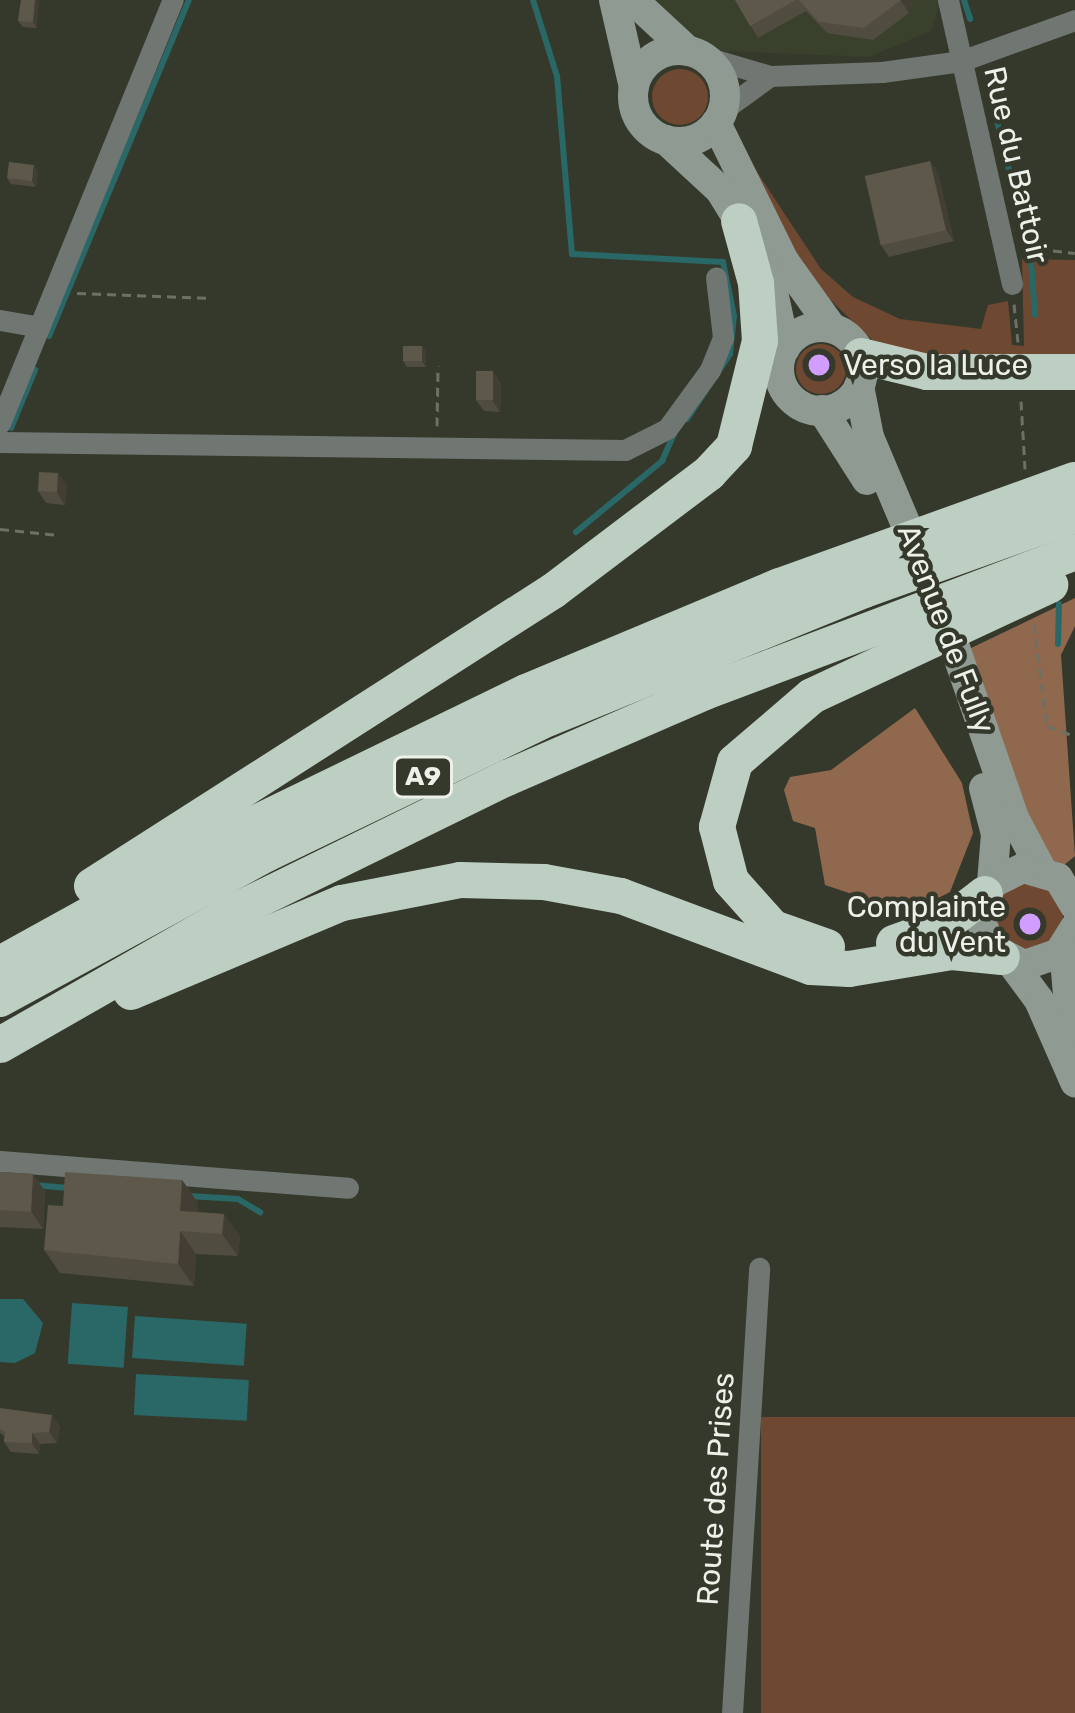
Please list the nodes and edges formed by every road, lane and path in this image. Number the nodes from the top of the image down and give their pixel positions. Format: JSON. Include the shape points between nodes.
{"nodes":[{"id":1,"x":173,"y":0,"type":"edge"},
{"id":2,"x":614,"y":0,"type":"edge"},
{"id":3,"x":634,"y":0,"type":"edge"},
{"id":4,"x":948,"y":0,"type":"edge"},
{"id":5,"x":1075,"y":20,"type":"edge"},
{"id":6,"x":694,"y":53,"type":"junction"},
{"id":7,"x":961,"y":61,"type":"junction"},
{"id":8,"x":770,"y":76,"type":"junction"},
{"id":9,"x":634,"y":87,"type":"junction"},
{"id":10,"x":720,"y":116,"type":"junction"},
{"id":11,"x":666,"y":140,"type":"junction"},
{"id":12,"x":739,"y":221,"type":"junction"},
{"id":13,"x":1004,"y":244,"type":"junction"},
{"id":14,"x":1075,"y":253,"type":"edge"},
{"id":15,"x":716,"y":277,"type":"dead end"},
{"id":16,"x":1012,"y":284,"type":"joint"},
{"id":17,"x":57,"y":285,"type":"junction"},
{"id":18,"x":212,"y":298,"type":"dead end"},
{"id":19,"x":0,"y":320,"type":"edge"},
{"id":20,"x":39,"y":328,"type":"junction"},
{"id":21,"x":832,"y":328,"type":"junction"},
{"id":22,"x":1018,"y":345,"type":"dead end"},
{"id":23,"x":783,"y":363,"type":"junction"},
{"id":24,"x":438,"y":366,"type":"dead end"},
{"id":25,"x":860,"y":371,"type":"junction"},
{"id":26,"x":1075,"y":372,"type":"edge"},
{"id":27,"x":1021,"y":399,"type":"dead end"},
{"id":28,"x":822,"y":410,"type":"junction"},
{"id":29,"x":0,"y":423,"type":"edge"},
{"id":30,"x":0,"y":442,"type":"edge"},
{"id":31,"x":734,"y":446,"type":"junction"},
{"id":32,"x":437,"y":452,"type":"junction"},
{"id":33,"x":874,"y":472,"type":"junction"},
{"id":34,"x":1026,"y":476,"type":"dead end"},
{"id":35,"x":1075,"y":480,"type":"edge"},
{"id":36,"x":1075,"y":515,"type":"edge"},
{"id":37,"x":0,"y":529,"type":"edge"},
{"id":38,"x":59,"y":535,"type":"dead end"},
{"id":39,"x":1075,"y":552,"type":"edge"},
{"id":40,"x":1075,"y":574,"type":"edge"},
{"id":41,"x":1033,"y":610,"type":"dead end"},
{"id":42,"x":954,"y":669,"type":"junction"},
{"id":43,"x":1075,"y":736,"type":"edge"},
{"id":44,"x":1041,"y":869,"type":"junction"},
{"id":45,"x":988,"y":888,"type":"junction"},
{"id":46,"x":1073,"y":895,"type":"edge"},
{"id":47,"x":1070,"y":937,"type":"edge"},
{"id":48,"x":0,"y":947,"type":"edge"},
{"id":49,"x":1006,"y":960,"type":"junction"},
{"id":50,"x":0,"y":964,"type":"edge"},
{"id":51,"x":0,"y":999,"type":"edge"},
{"id":52,"x":0,"y":1046,"type":"edge"},
{"id":53,"x":0,"y":1057,"type":"edge"},
{"id":54,"x":1075,"y":1083,"type":"edge"},
{"id":55,"x":0,"y":1162,"type":"edge"},
{"id":56,"x":348,"y":1188,"type":"dead end"},
{"id":57,"x":759,"y":1268,"type":"dead end"},
{"id":58,"x":732,"y":1713,"type":"edge"}],
"edges":[{"from":1,"to":17,"type":"street"},
{"from":2,"to":9,"type":"main road"},
{"from":3,"to":6,"type":"main road"},
{"from":4,"to":7,"type":"street","name":"Rue du Battoir"},
{"from":5,"to":7,"type":"street"},
{"from":6,"to":8,"type":"street"},
{"from":6,"to":9,"type":"main road","via":[[653,58]]},
{"from":6,"to":10,"type":"main road","via":[[721,77]]},
{"from":7,"to":8,"type":"street"},
{"from":7,"to":13,"type":"street","name":"Rue du Battoir"},
{"from":8,"to":10,"type":"street"},
{"from":9,"to":11,"type":"main road","via":[[641,122]]},
{"from":10,"to":11,"type":"main road","via":[[694,140]]},
{"from":10,"to":21,"type":"main road","via":[[784,261]]},
{"from":11,"to":12,"type":"main road","via":[[704,172]]},
{"from":12,"to":23,"type":"main road","via":[[777,290]]},
{"from":12,"to":31,"type":"highway","via":[[760,341]]},
{"from":13,"to":14,"type":"path"},
{"from":13,"to":16,"type":"street","name":"Rue du Battoir"},
{"from":15,"to":32,"type":"street","via":[[719,351],[659,435],[610,452]]},
{"from":16,"to":22,"type":"path","name":"Rue du Battoir"},
{"from":17,"to":18,"type":"path","via":[[99,298]]},
{"from":17,"to":20,"type":"street"},
{"from":19,"to":20,"type":"street"},
{"from":20,"to":29,"type":"street"},
{"from":21,"to":23,"type":"main road","via":[[805,330]]},
{"from":21,"to":25,"type":"main road"},
{"from":23,"to":28,"type":"main road","via":[[798,403]]},
{"from":23,"to":31,"type":"highway"},
{"from":24,"to":32,"type":"path"},
{"from":25,"to":26,"type":"highway"},
{"from":25,"to":28,"type":"main road","via":[[842,405]]},
{"from":25,"to":33,"type":"main road","name":"Avenue de Fully"},
{"from":27,"to":34,"type":"path"},
{"from":28,"to":33,"type":"main road","name":"Avenue de Fully"},
{"from":30,"to":32,"type":"street"},
{"from":31,"to":48,"type":"highway","via":[[568,581]]},
{"from":33,"to":42,"type":"main road","name":"Avenue de Fully"},
{"from":35,"to":50,"type":"highway","number":"A9","via":[[780,586],[526,692],[250,826]]},
{"from":36,"to":51,"type":"highway","number":"A9","via":[[842,598],[549,718],[266,854]]},
{"from":37,"to":38,"type":"path"},
{"from":39,"to":52,"type":"highway","via":[[705,692],[507,778],[233,912]]},
{"from":40,"to":45,"type":"highway","via":[[796,705],[748,744],[722,796],[718,838],[731,881],[756,914],[801,942],[889,944],[946,924]]},
{"from":41,"to":43,"type":"path","via":[[1039,705],[1047,726]]},
{"from":42,"to":44,"type":"main road","name":"Avenue de Fully"},
{"from":42,"to":45,"type":"main road","name":"Avenue de Fully","via":[[992,814]]},
{"from":44,"to":45,"type":"main road","via":[[1015,869]]},
{"from":44,"to":46,"type":"main road"},
{"from":45,"to":49,"type":"main road","name":"Avenue de Fully","via":[[981,929]]},
{"from":47,"to":49,"type":"main road","via":[[1040,963]]},
{"from":47,"to":54,"type":"main road"},
{"from":49,"to":53,"type":"highway","via":[[942,953],[849,969],[811,967],[596,890],[446,881],[322,910]]},
{"from":49,"to":54,"type":"main road","via":[[1039,1000]]},
{"from":55,"to":56,"type":"street"},
{"from":57,"to":58,"type":"street","name":"Route des Prises"}]}
